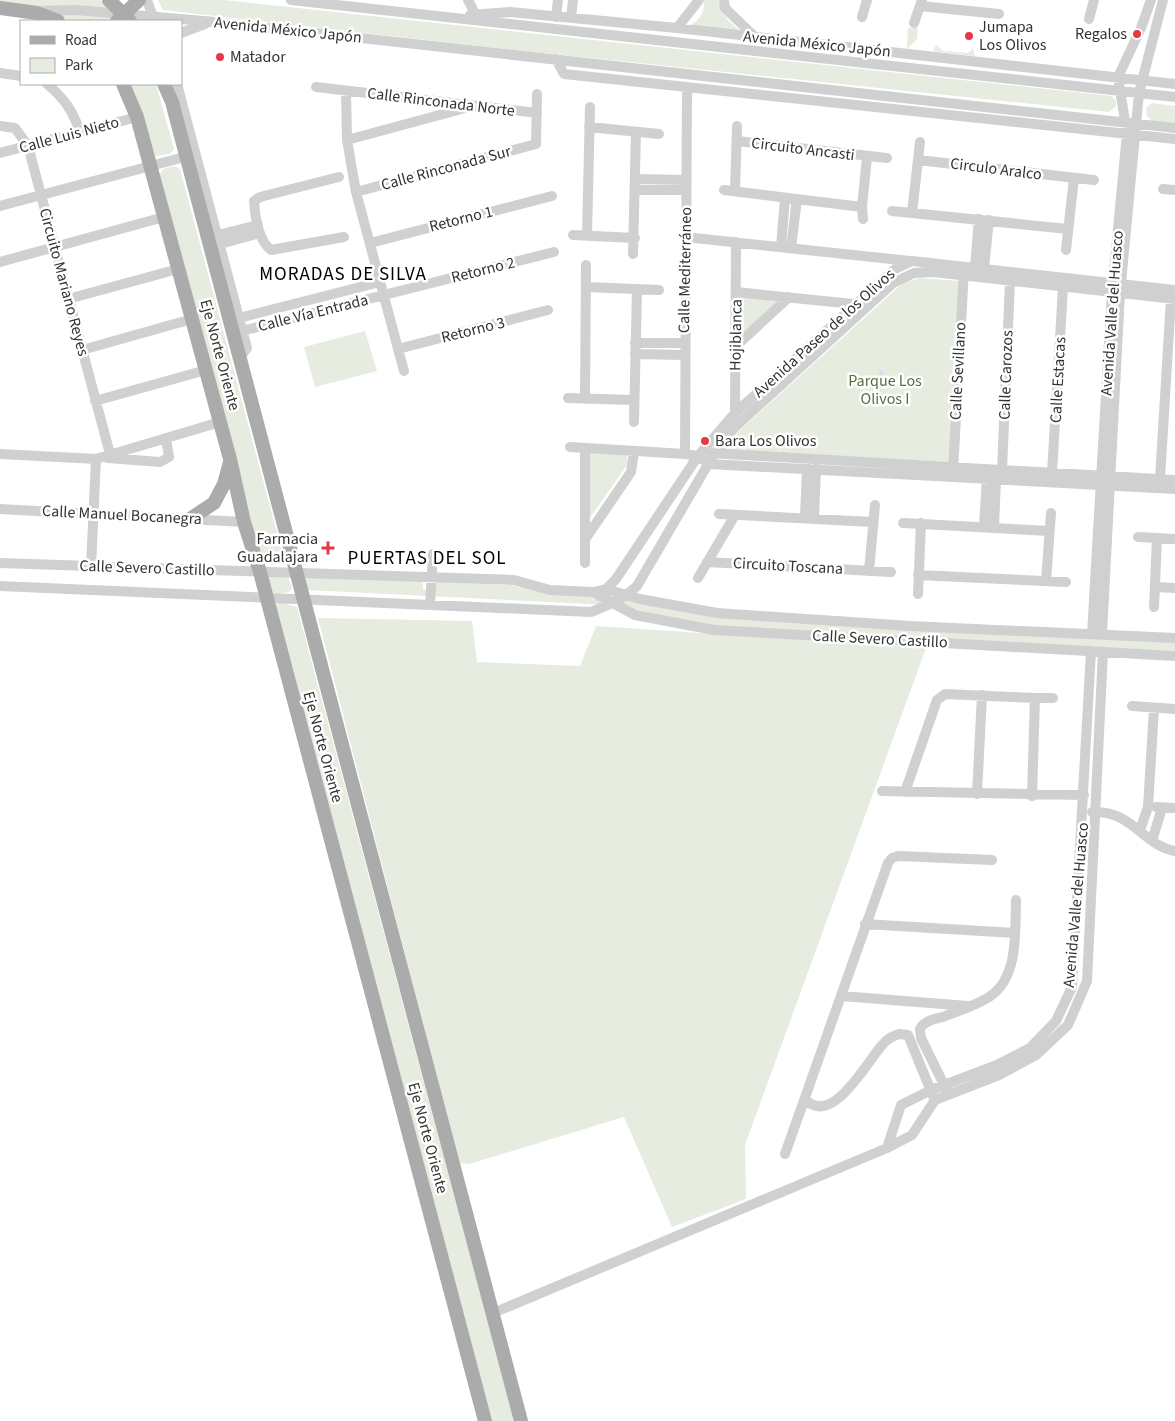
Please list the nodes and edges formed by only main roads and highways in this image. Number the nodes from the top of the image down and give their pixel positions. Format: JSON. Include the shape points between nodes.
{"nodes":[{"id":1,"x":109,"y":0,"type":"edge"},
{"id":2,"x":138,"y":0,"type":"edge"},
{"id":3,"x":0,"y":8,"type":"edge"},
{"id":4,"x":123,"y":19,"type":"edge"},
{"id":5,"x":55,"y":20,"type":"edge"},
{"id":6,"x":123,"y":85,"type":"edge"},
{"id":7,"x":133,"y":85,"type":"edge"},
{"id":8,"x":172,"y":85,"type":"edge"},
{"id":9,"x":137,"y":117,"type":"junction"},
{"id":10,"x":196,"y":191,"type":"junction"},
{"id":11,"x":208,"y":200,"type":"road end"},
{"id":12,"x":230,"y":459,"type":"junction"},
{"id":13,"x":190,"y":519,"type":"road end"},
{"id":14,"x":485,"y":1421,"type":"edge"},
{"id":15,"x":521,"y":1421,"type":"edge"}],
"edges":[{"from":1,"to":4,"type":"main road"},
{"from":2,"to":4,"type":"main road"},
{"from":3,"to":5,"type":"main road","via":[[37,13]]},
{"from":6,"to":9,"type":"main road","name":"Eje Norte Oriente"},
{"from":7,"to":9,"type":"main road","via":[[141,108]]},
{"from":8,"to":10,"type":"main road","name":"Eje Norte Oriente","via":[[172,102],[191,155]]},
{"from":9,"to":12,"type":"main road","name":"Eje Norte Oriente"},
{"from":10,"to":11,"type":"main road"},
{"from":10,"to":15,"type":"main road","name":"Eje Norte Oriente"},
{"from":12,"to":13,"type":"main road","via":[[224,484],[214,503]]},
{"from":12,"to":14,"type":"main road","name":"Eje Norte Oriente","via":[[244,522],[260,572]]}]}
